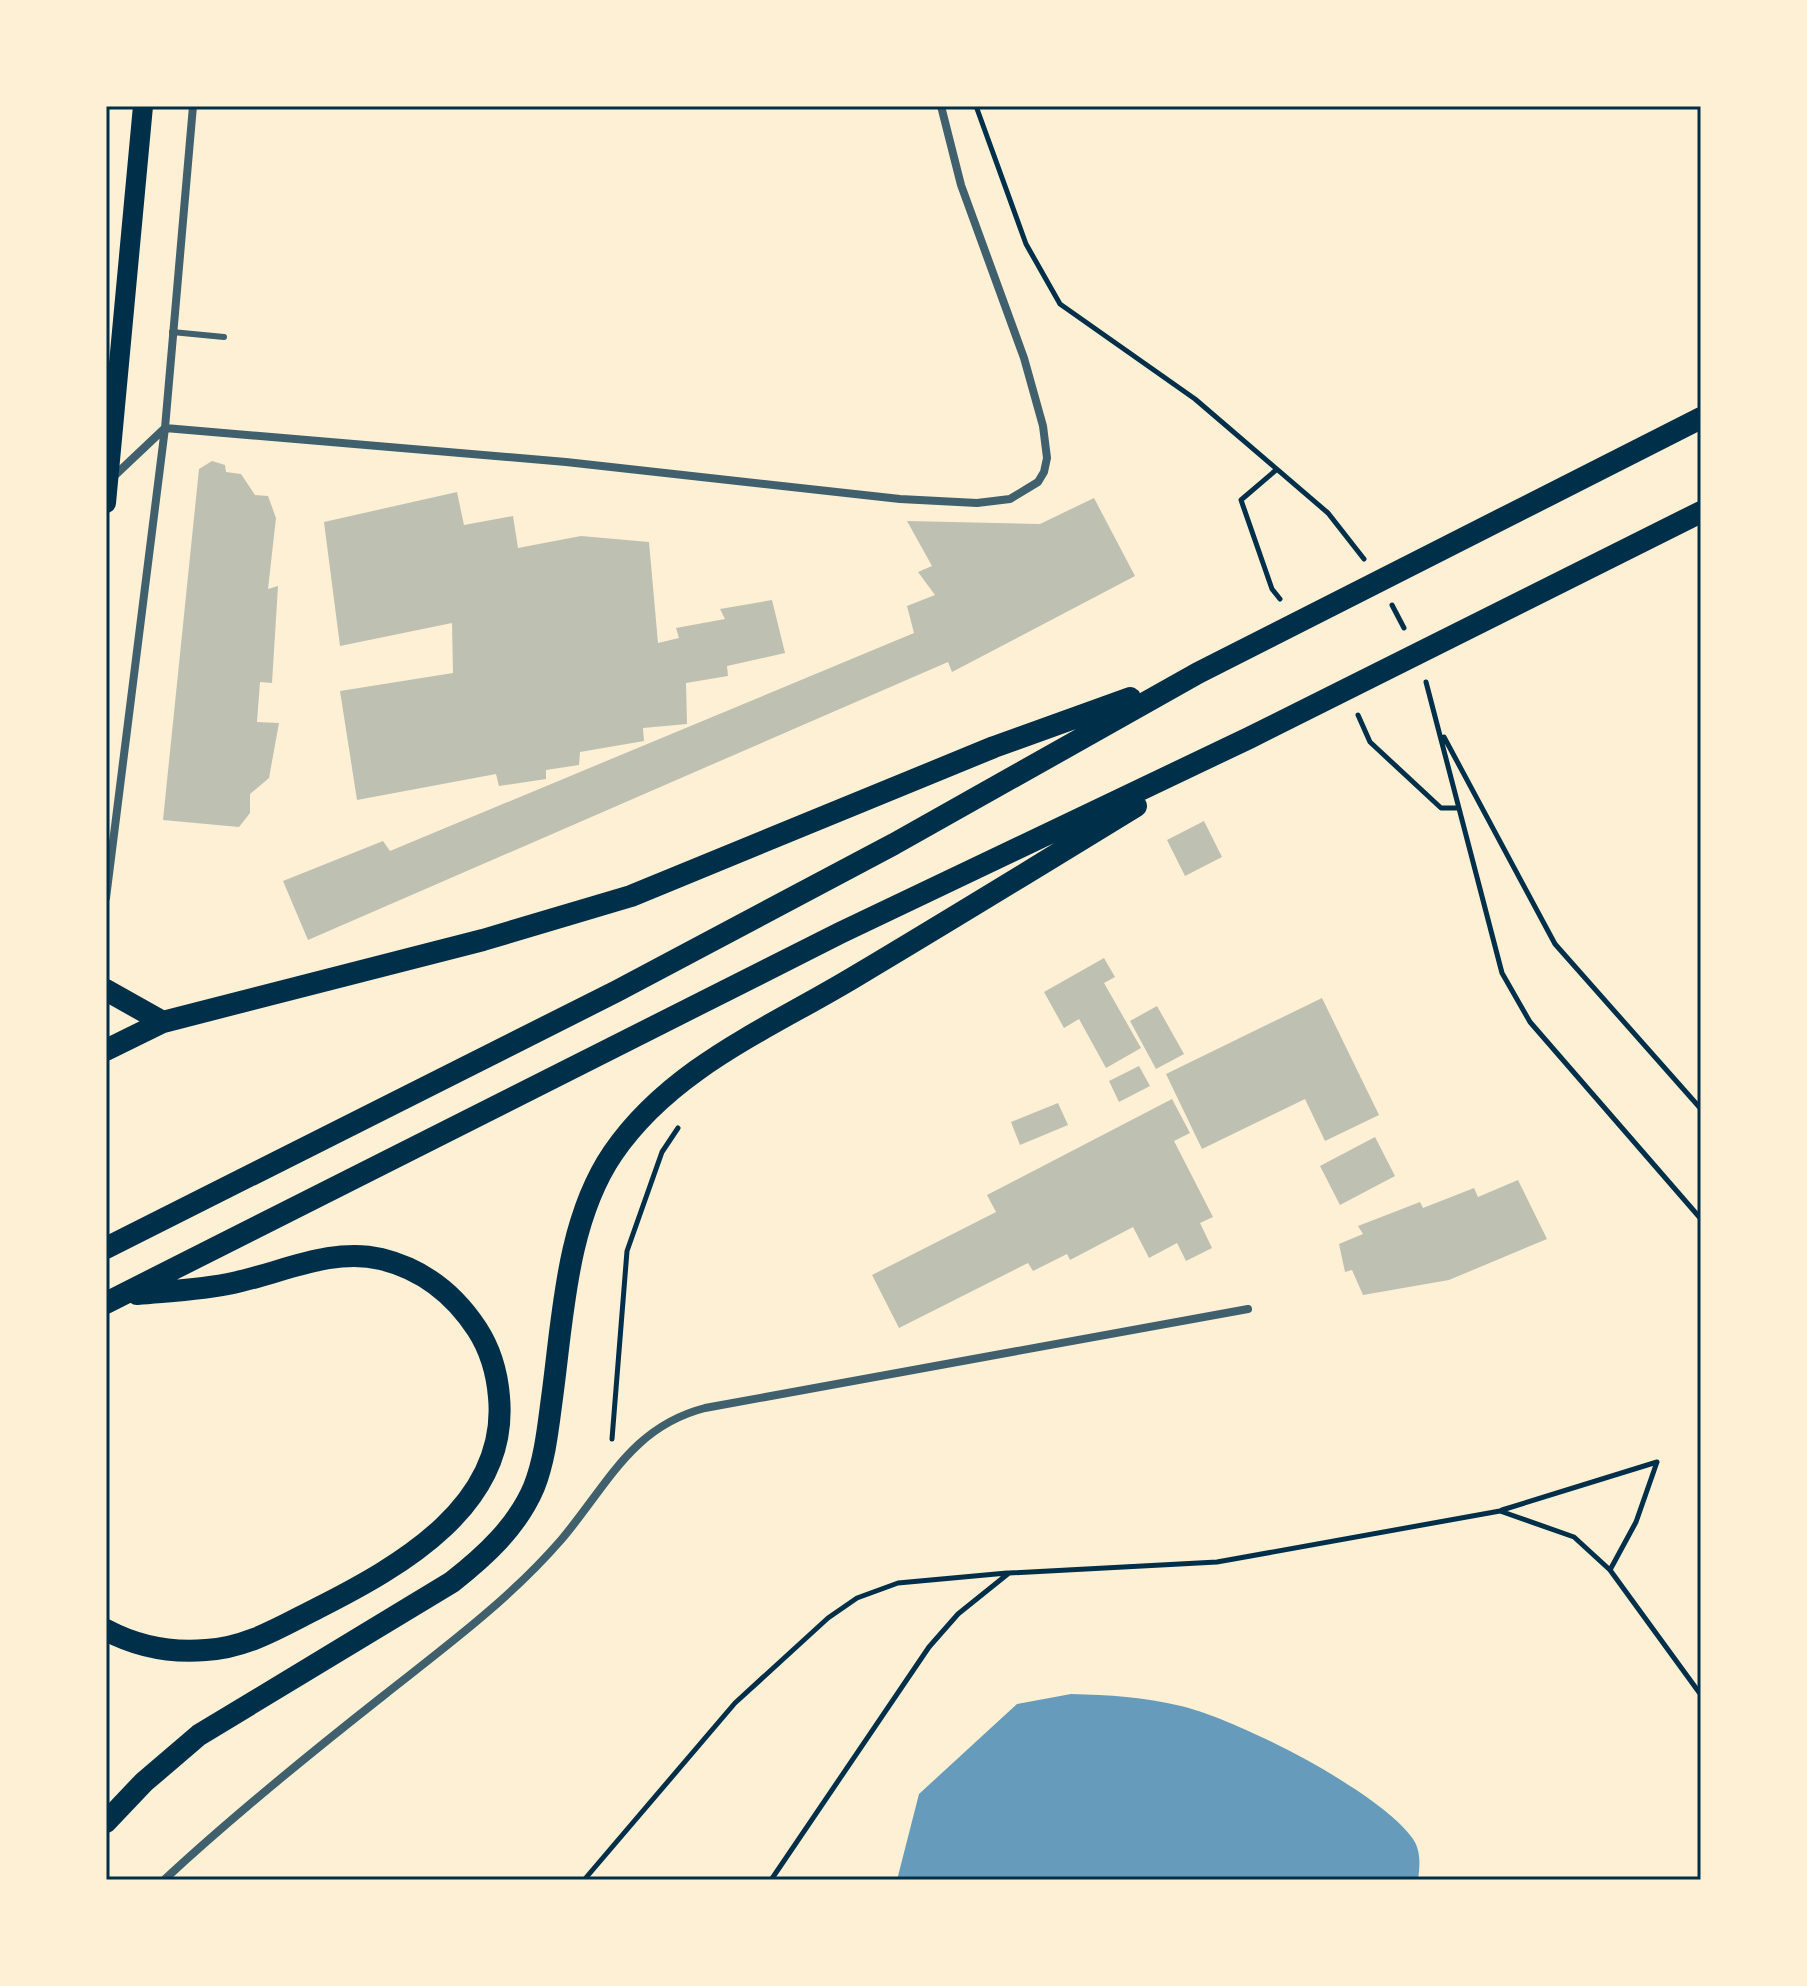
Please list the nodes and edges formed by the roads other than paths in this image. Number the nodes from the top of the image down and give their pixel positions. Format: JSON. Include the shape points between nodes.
{"nodes":[{"id":1,"x":143,"y":106,"type":"edge"},
{"id":2,"x":193,"y":106,"type":"edge"},
{"id":3,"x":941,"y":106,"type":"edge"},
{"id":4,"x":172,"y":332,"type":"junction"},
{"id":5,"x":224,"y":337,"type":"dead end"},
{"id":6,"x":1701,"y":418,"type":"edge"},
{"id":7,"x":165,"y":428,"type":"junction"},
{"id":8,"x":108,"y":482,"type":"junction"},
{"id":9,"x":106,"y":503,"type":"edge"},
{"id":10,"x":1701,"y":512,"type":"edge"},
{"id":11,"x":1198,"y":673,"type":"junction"},
{"id":12,"x":1249,"y":738,"type":"junction"},
{"id":13,"x":109,"y":850,"type":"edge"},
{"id":14,"x":106,"y":898,"type":"edge"},
{"id":15,"x":106,"y":990,"type":"edge"},
{"id":16,"x":163,"y":1022,"type":"junction"},
{"id":17,"x":106,"y":1050,"type":"edge"},
{"id":18,"x":110,"y":1246,"type":"edge"},
{"id":19,"x":113,"y":1300,"type":"edge"},
{"id":20,"x":1248,"y":1309,"type":"dead end"},
{"id":21,"x":106,"y":1630,"type":"edge"},
{"id":22,"x":106,"y":1822,"type":"edge"},
{"id":23,"x":164,"y":1880,"type":"edge"}],
"edges":[{"from":1,"to":8,"type":"main road"},
{"from":2,"to":4,"type":"street"},
{"from":3,"to":7,"type":"street","via":[[961,185],[1043,426],[1044,472],[1038,482],[1010,499],[900,499],[566,462]]},
{"from":4,"to":5,"type":"lane"},
{"from":4,"to":7,"type":"street"},
{"from":6,"to":11,"type":"highway"},
{"from":7,"to":8,"type":"street"},
{"from":7,"to":13,"type":"street"},
{"from":8,"to":9,"type":"main road"},
{"from":10,"to":12,"type":"highway"},
{"from":11,"to":16,"type":"highway","via":[[994,747],[631,896],[483,940]]},
{"from":11,"to":18,"type":"highway","via":[[894,844],[617,991]]},
{"from":12,"to":19,"type":"highway","via":[[826,940]]},
{"from":12,"to":22,"type":"highway","via":[[852,979],[745,1037],[659,1100],[612,1154],[588,1208],[569,1277],[540,1467],[506,1531],[452,1582],[199,1735]]},
{"from":13,"to":14,"type":"street"},
{"from":15,"to":16,"type":"highway"},
{"from":16,"to":17,"type":"highway"},
{"from":19,"to":21,"type":"highway","via":[[229,1284],[332,1258],[381,1259],[421,1274],[462,1308],[488,1347],[500,1419],[487,1470],[462,1509],[418,1548],[335,1599],[260,1637],[207,1650],[141,1645]]},
{"from":20,"to":23,"type":"street","via":[[697,1410],[654,1429],[512,1590],[281,1776]]}]}
